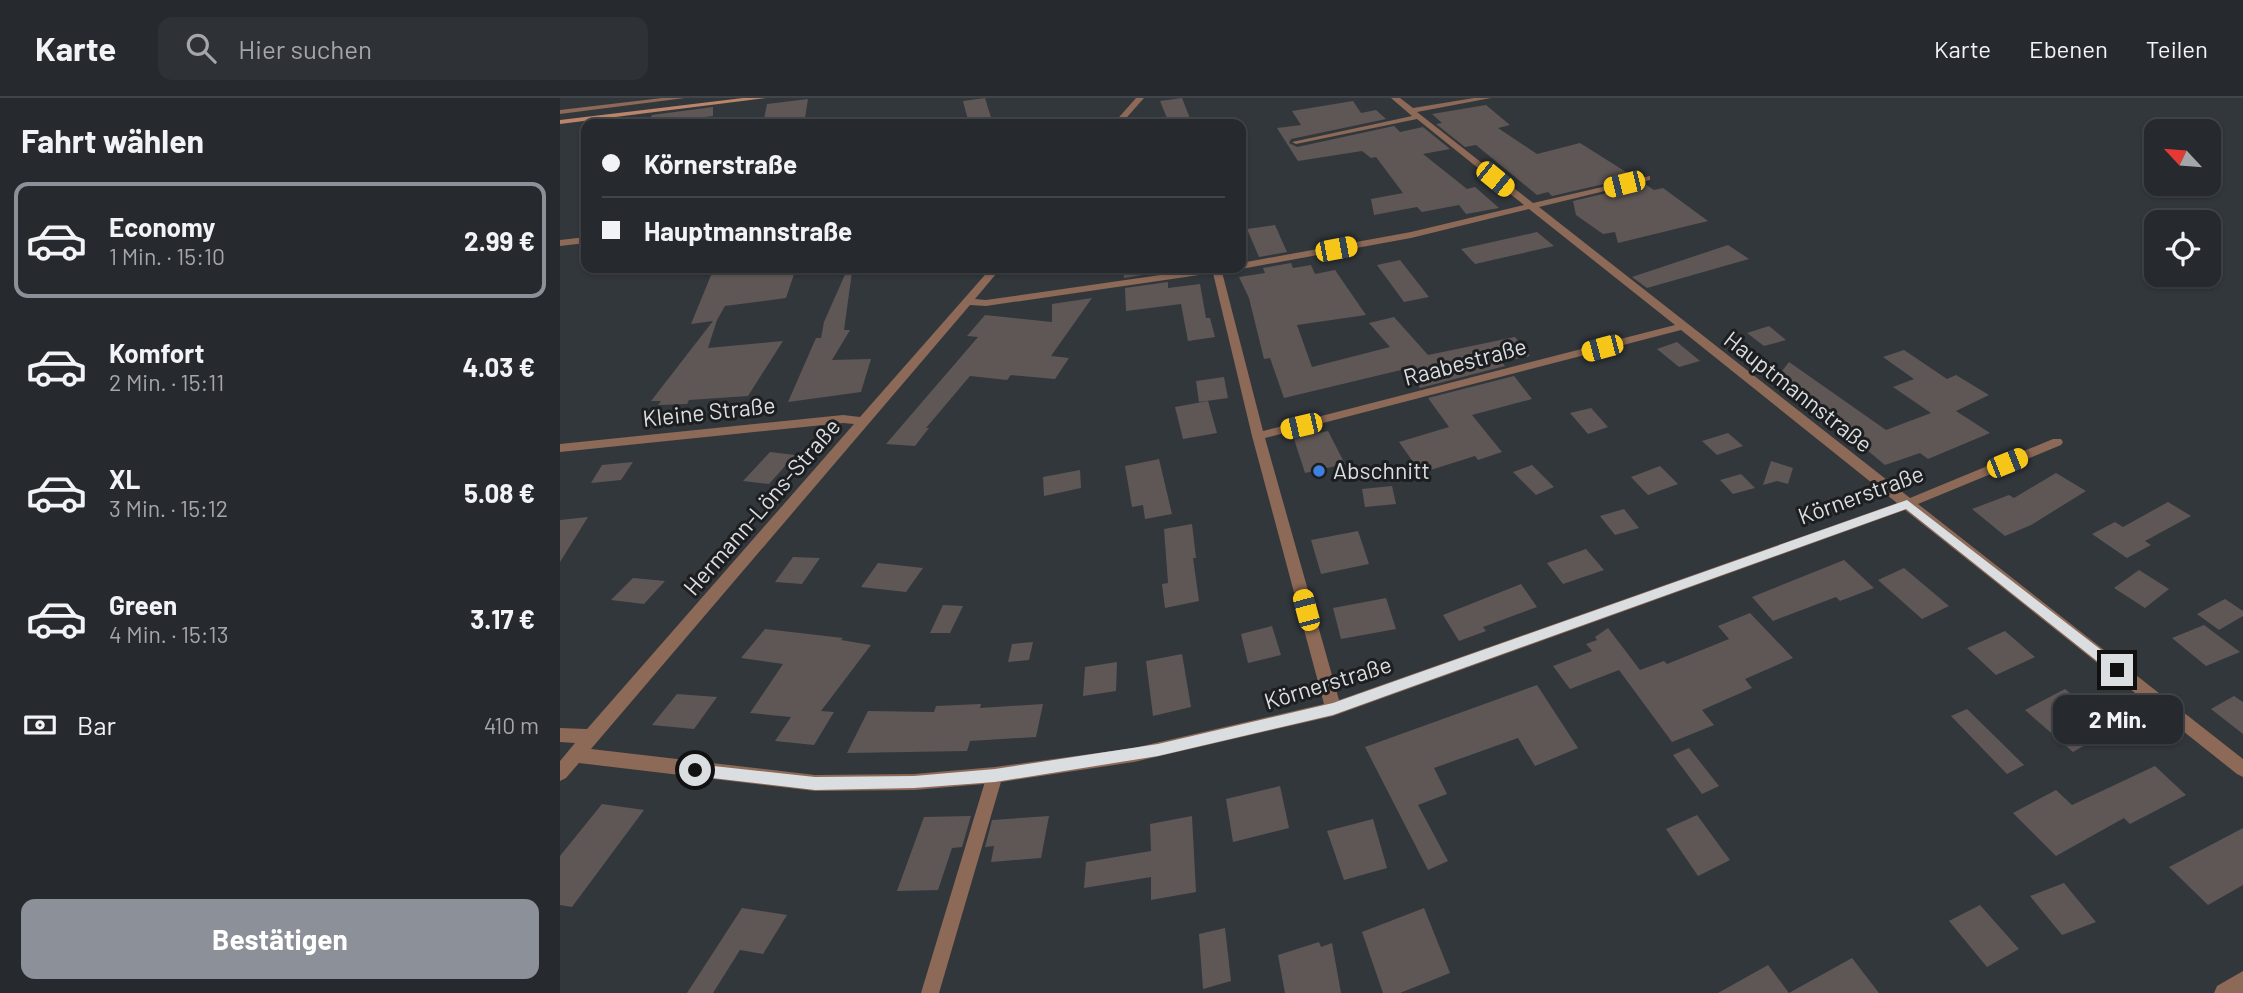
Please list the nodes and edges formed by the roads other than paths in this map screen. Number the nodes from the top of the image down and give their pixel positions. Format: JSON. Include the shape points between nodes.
{"nodes":[{"id":1,"x":681,"y":98,"type":"edge"},
{"id":2,"x":762,"y":98,"type":"edge"},
{"id":3,"x":1140,"y":98,"type":"edge"},
{"id":4,"x":1395,"y":98,"type":"edge"},
{"id":5,"x":1488,"y":98,"type":"edge"},
{"id":6,"x":724,"y":100,"type":"edge"},
{"id":7,"x":560,"y":112,"type":"edge"},
{"id":8,"x":1413,"y":114,"type":"junction"},
{"id":9,"x":581,"y":119,"type":"edge"},
{"id":10,"x":582,"y":119,"type":"edge"},
{"id":11,"x":1121,"y":119,"type":"edge"},
{"id":12,"x":560,"y":122,"type":"edge"},
{"id":13,"x":1296,"y":142,"type":"dead end"},
{"id":14,"x":1647,"y":178,"type":"dead end"},
{"id":15,"x":1531,"y":207,"type":"junction"},
{"id":16,"x":581,"y":241,"type":"edge"},
{"id":17,"x":560,"y":243,"type":"edge"},
{"id":18,"x":1246,"y":265,"type":"edge"},
{"id":19,"x":992,"y":273,"type":"edge"},
{"id":20,"x":1194,"y":273,"type":"edge"},
{"id":21,"x":1223,"y":273,"type":"edge"},
{"id":22,"x":968,"y":302,"type":"junction"},
{"id":23,"x":1681,"y":327,"type":"junction"},
{"id":24,"x":863,"y":421,"type":"junction"},
{"id":25,"x":1258,"y":436,"type":"junction"},
{"id":26,"x":2057,"y":442,"type":"dead end"},
{"id":27,"x":560,"y":448,"type":"edge"},
{"id":28,"x":1907,"y":504,"type":"junction"},
{"id":29,"x":1333,"y":709,"type":"junction"},
{"id":30,"x":560,"y":735,"type":"edge"},
{"id":31,"x":592,"y":737,"type":"junction"},
{"id":32,"x":576,"y":755,"type":"junction"},
{"id":33,"x":2243,"y":769,"type":"edge"},
{"id":34,"x":560,"y":774,"type":"edge"},
{"id":35,"x":995,"y":775,"type":"junction"},
{"id":36,"x":2243,"y":981,"type":"edge"},
{"id":37,"x":930,"y":993,"type":"edge"},
{"id":38,"x":2224,"y":993,"type":"edge"}],
"edges":[{"from":1,"to":7,"type":"street"},
{"from":2,"to":6,"type":"street"},
{"from":3,"to":11,"type":"street"},
{"from":4,"to":8,"type":"street","name":"Hauptmannstraße"},
{"from":5,"to":8,"type":"street"},
{"from":6,"to":10,"type":"street"},
{"from":8,"to":13,"type":"street"},
{"from":8,"to":15,"type":"street","name":"Hauptmannstraße"},
{"from":9,"to":12,"type":"street"},
{"from":14,"to":15,"type":"street"},
{"from":15,"to":18,"type":"street"},
{"from":15,"to":23,"type":"street","name":"Hauptmannstraße"},
{"from":16,"to":17,"type":"street"},
{"from":19,"to":22,"type":"street","name":"Hermann-Löns-Straße"},
{"from":20,"to":22,"type":"street"},
{"from":21,"to":25,"type":"street"},
{"from":22,"to":24,"type":"street","name":"Hermann-Löns-Straße"},
{"from":23,"to":25,"type":"street","name":"Raabestraße"},
{"from":23,"to":28,"type":"street","name":"Hauptmannstraße"},
{"from":24,"to":27,"type":"street","name":"Kleine Straße","via":[[843,419]]},
{"from":24,"to":31,"type":"street","name":"Hermann-Löns-Straße"},
{"from":25,"to":29,"type":"street"},
{"from":26,"to":28,"type":"street","name":"Körnerstraße"},
{"from":28,"to":29,"type":"street","name":"Körnerstraße"},
{"from":28,"to":33,"type":"street","name":"Hauptmannstraße"},
{"from":29,"to":35,"type":"street","name":"Körnerstraße","via":[[1134,755]]},
{"from":30,"to":31,"type":"street"},
{"from":31,"to":32,"type":"street","name":"Hermann-Löns-Straße"},
{"from":32,"to":34,"type":"street","name":"Hermann-Löns-Straße"},
{"from":32,"to":35,"type":"street","name":"Körnerstraße","via":[[815,783]]},
{"from":35,"to":37,"type":"lane"},
{"from":36,"to":38,"type":"street"}]}
